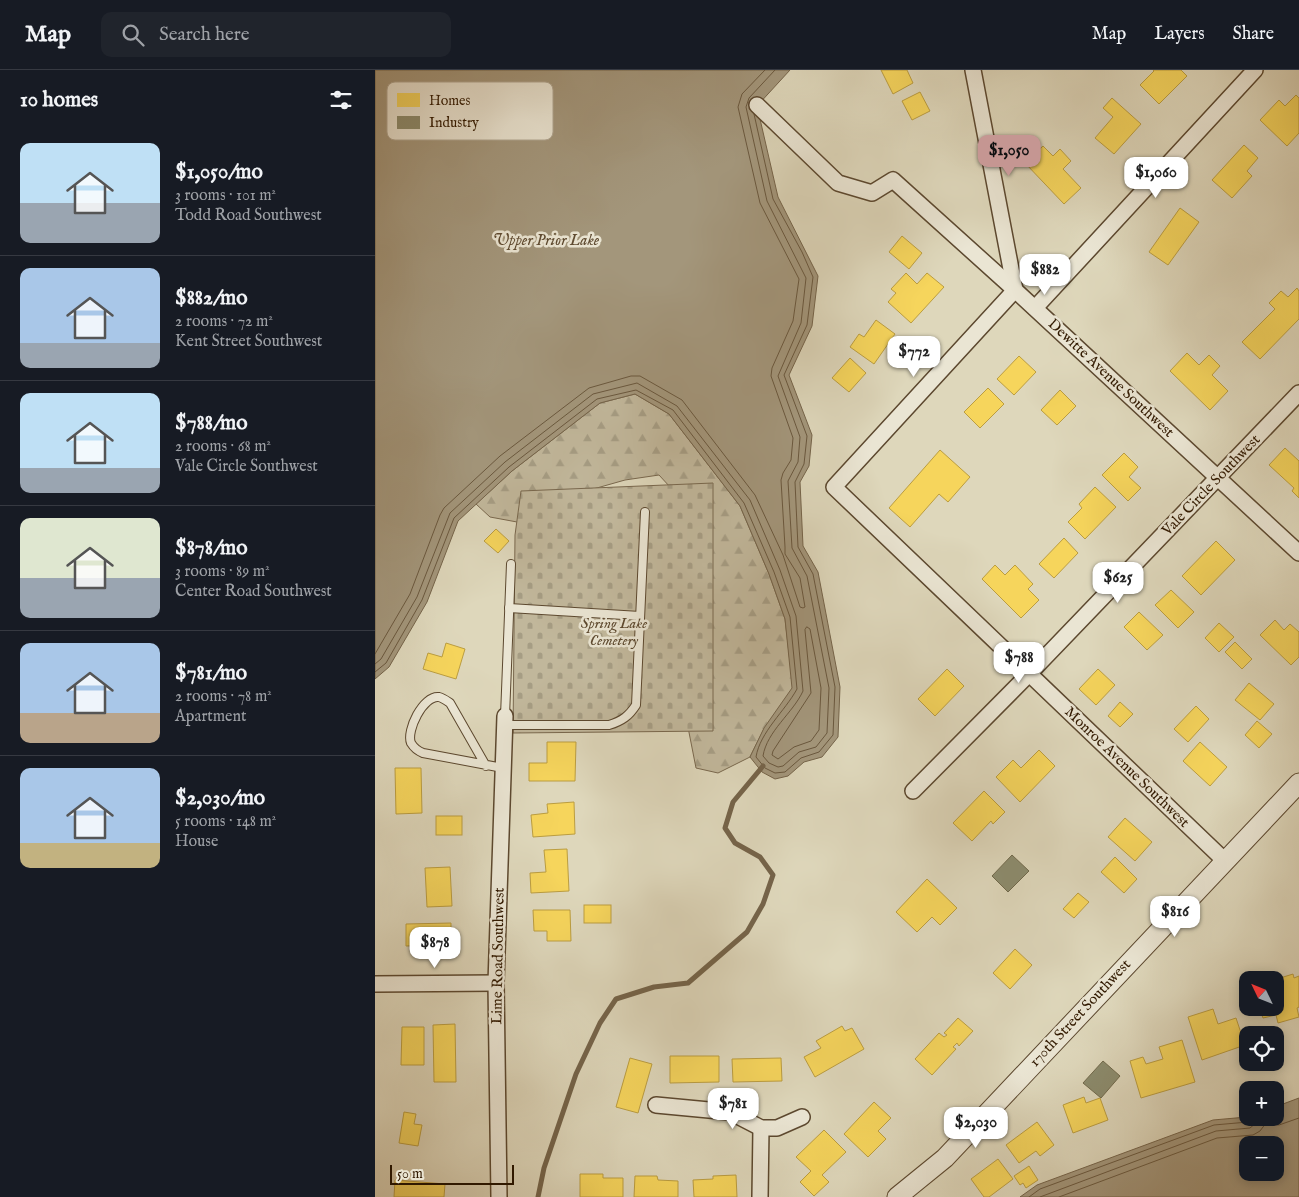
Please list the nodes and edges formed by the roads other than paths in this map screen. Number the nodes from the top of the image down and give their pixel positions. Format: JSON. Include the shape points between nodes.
{"nodes":[{"id":1,"x":973,"y":70,"type":"edge"},
{"id":2,"x":1255,"y":70,"type":"edge"},
{"id":3,"x":757,"y":106,"type":"dead end"},
{"id":4,"x":1015,"y":290,"type":"junction"},
{"id":5,"x":1035,"y":308,"type":"junction"},
{"id":6,"x":1299,"y":393,"type":"edge"},
{"id":7,"x":1218,"y":478,"type":"junction"},
{"id":8,"x":645,"y":512,"type":"dead end"},
{"id":9,"x":1299,"y":553,"type":"edge"},
{"id":10,"x":511,"y":564,"type":"dead end"},
{"id":11,"x":509,"y":608,"type":"junction"},
{"id":12,"x":640,"y":616,"type":"junction"},
{"id":13,"x":1029,"y":674,"type":"junction"},
{"id":14,"x":504,"y":721,"type":"junction"},
{"id":15,"x":486,"y":766,"type":"junction"},
{"id":16,"x":503,"y":768,"type":"junction"},
{"id":17,"x":1299,"y":783,"type":"edge"},
{"id":18,"x":913,"y":791,"type":"dead end"},
{"id":19,"x":1224,"y":860,"type":"junction"},
{"id":20,"x":496,"y":983,"type":"junction"},
{"id":21,"x":375,"y":984,"type":"edge"},
{"id":22,"x":656,"y":1105,"type":"dead end"},
{"id":23,"x":802,"y":1117,"type":"dead end"},
{"id":24,"x":761,"y":1128,"type":"junction"},
{"id":25,"x":499,"y":1197,"type":"edge"},
{"id":26,"x":760,"y":1197,"type":"edge"},
{"id":27,"x":897,"y":1197,"type":"edge"}],
"edges":[{"from":1,"to":4,"type":"street"},
{"from":2,"to":5,"type":"street"},
{"from":3,"to":4,"type":"street","name":"Dewitte Avenue Southwest","via":[[838,183],[872,193],[893,180]]},
{"from":4,"to":5,"type":"street","name":"Dewitte Avenue Southwest"},
{"from":4,"to":13,"type":"street","name":"Monroe Avenue Southwest","via":[[834,487]]},
{"from":5,"to":7,"type":"street","name":"Dewitte Avenue Southwest"},
{"from":6,"to":7,"type":"street","name":"Vale Circle Southwest"},
{"from":7,"to":9,"type":"street","name":"Dewitte Avenue Southwest"},
{"from":7,"to":13,"type":"street","name":"Vale Circle Southwest"},
{"from":8,"to":12,"type":"lane"},
{"from":10,"to":11,"type":"lane"},
{"from":11,"to":12,"type":"lane"},
{"from":11,"to":14,"type":"lane"},
{"from":12,"to":14,"type":"lane","via":[[636,705],[621,721],[609,725]]},
{"from":13,"to":18,"type":"street","name":"Vale Circle Southwest"},
{"from":13,"to":19,"type":"street","name":"Monroe Avenue Southwest"},
{"from":14,"to":16,"type":"street","name":"Lime Road Southwest"},
{"from":15,"to":15,"type":"lane","via":[[423,753],[412,745],[410,738],[415,718],[425,703],[441,697],[450,703]]},
{"from":15,"to":16,"type":"lane"},
{"from":16,"to":20,"type":"street","name":"Lime Road Southwest"},
{"from":17,"to":19,"type":"street","name":"170th Street Southwest"},
{"from":19,"to":27,"type":"street","name":"170th Street Southwest","via":[[945,1158]]},
{"from":20,"to":21,"type":"street"},
{"from":20,"to":25,"type":"street","name":"Lime Road Southwest"},
{"from":22,"to":24,"type":"street","via":[[730,1112]]},
{"from":23,"to":24,"type":"street","via":[[777,1128]]},
{"from":24,"to":26,"type":"street"}]}
